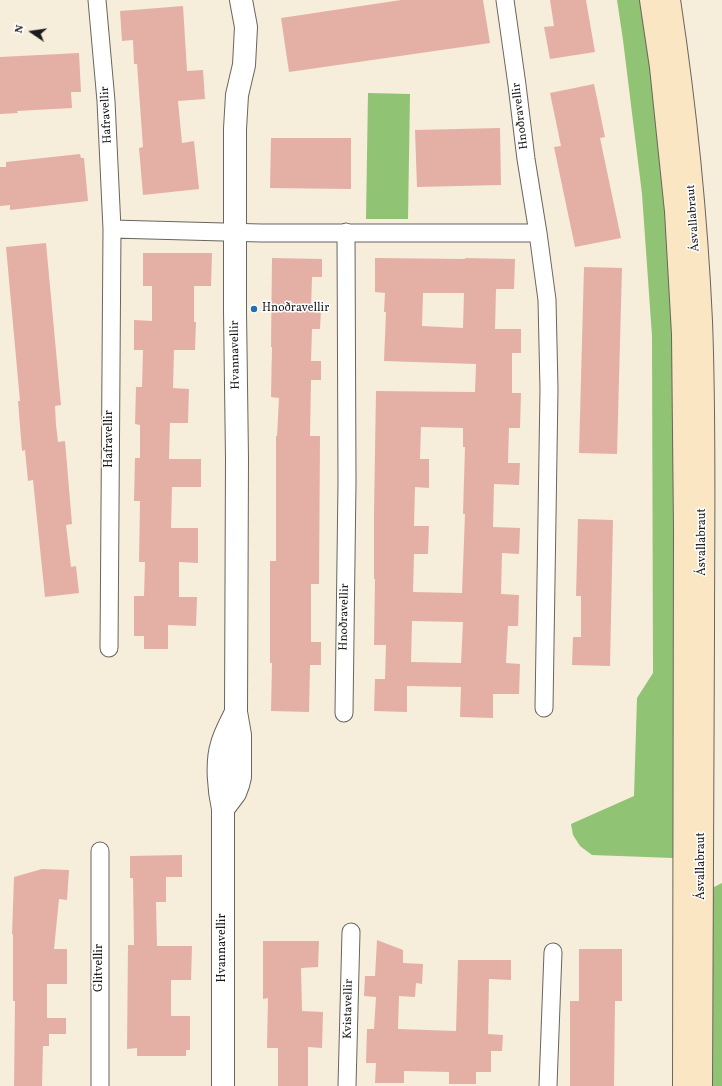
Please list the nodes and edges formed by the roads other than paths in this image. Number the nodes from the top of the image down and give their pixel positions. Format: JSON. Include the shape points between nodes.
{"nodes":[{"id":1,"x":97,"y":0,"type":"edge"},
{"id":2,"x":241,"y":0,"type":"edge"},
{"id":3,"x":505,"y":0,"type":"edge"},
{"id":4,"x":651,"y":0,"type":"edge"},
{"id":5,"x":668,"y":0,"type":"edge"},
{"id":6,"x":112,"y":230,"type":"junction"},
{"id":7,"x":236,"y":232,"type":"junction"},
{"id":8,"x":346,"y":232,"type":"junction"},
{"id":9,"x":538,"y":233,"type":"junction"},
{"id":10,"x":109,"y":648,"type":"dead end"},
{"id":11,"x":544,"y":708,"type":"dead end"},
{"id":12,"x":344,"y":713,"type":"dead end"},
{"id":13,"x":100,"y":851,"type":"dead end"},
{"id":14,"x":351,"y":932,"type":"dead end"},
{"id":15,"x":553,"y":952,"type":"dead end"},
{"id":16,"x":100,"y":1086,"type":"edge"},
{"id":17,"x":223,"y":1086,"type":"edge"},
{"id":18,"x":347,"y":1086,"type":"edge"},
{"id":19,"x":548,"y":1086,"type":"edge"},
{"id":20,"x":684,"y":1086,"type":"edge"},
{"id":21,"x":701,"y":1086,"type":"edge"}],
"edges":[{"from":1,"to":6,"type":"street","name":"Hafravellir","via":[[106,101]]},
{"from":2,"to":7,"type":"street","name":"Hvannavellir","via":[[246,27],[244,65],[237,95],[235,129]]},
{"from":3,"to":9,"type":"street","name":"Hnoðravellir"},
{"from":4,"to":20,"type":"main road","name":"Ásvallabraut","via":[[661,66],[676,211],[683,334]]},
{"from":5,"to":21,"type":"main road","name":"Ásvallabraut","via":[[692,184],[703,394]]},
{"from":6,"to":7,"type":"street"},
{"from":6,"to":10,"type":"street","name":"Hafravellir"},
{"from":7,"to":8,"type":"street"},
{"from":7,"to":17,"type":"street","name":"Hvannavellir","via":[[236,712],[240,735],[240,777],[235,793],[223,809]]},
{"from":8,"to":9,"type":"street"},
{"from":8,"to":12,"type":"street","name":"Hnoðravellir","via":[[347,482]]},
{"from":9,"to":11,"type":"street","name":"Hnoðravellir","via":[[547,300],[550,389]]},
{"from":13,"to":16,"type":"street","name":"Glitvellir"},
{"from":14,"to":18,"type":"street","name":"Kvistavellir"},
{"from":15,"to":19,"type":"street"}]}
